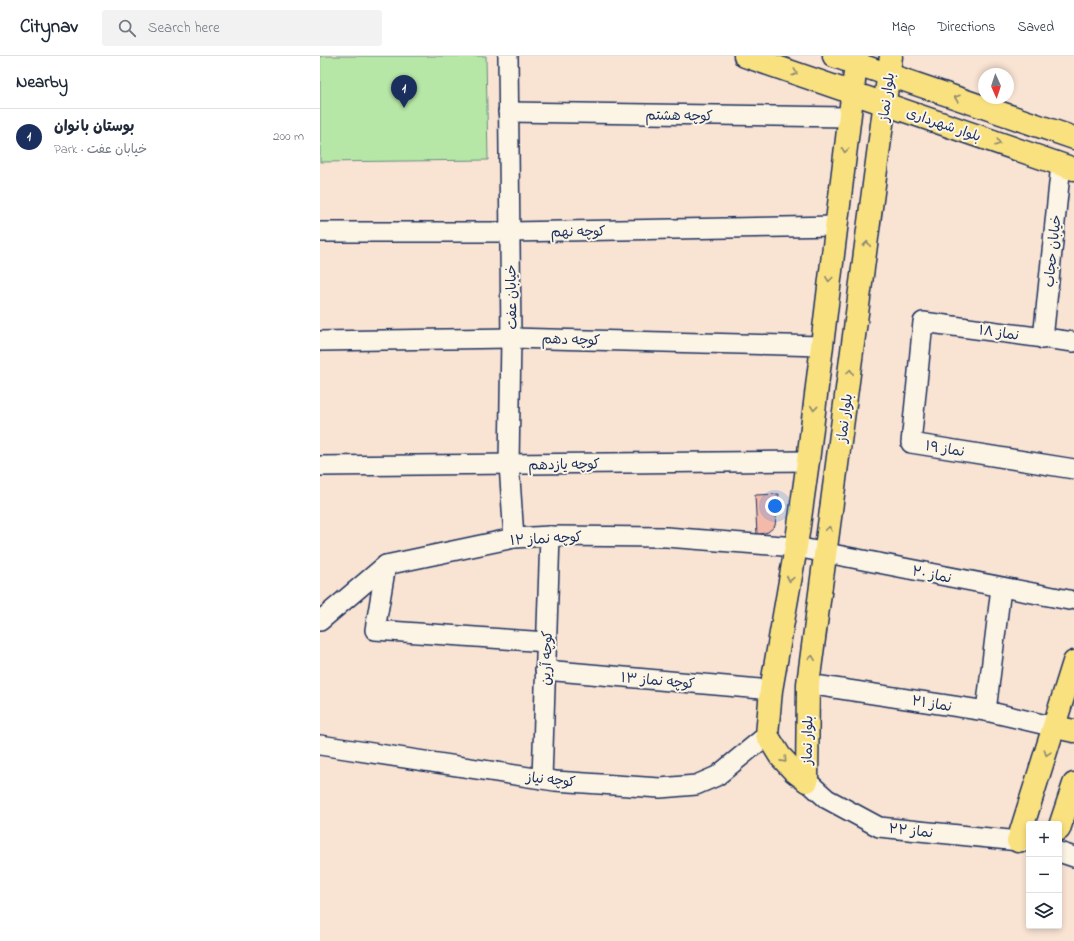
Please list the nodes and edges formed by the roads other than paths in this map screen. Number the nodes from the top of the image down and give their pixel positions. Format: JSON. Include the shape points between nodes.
{"nodes":[{"id":1,"x":508,"y":56,"type":"edge"},
{"id":2,"x":745,"y":56,"type":"edge"},
{"id":3,"x":834,"y":56,"type":"edge"},
{"id":4,"x":856,"y":60,"type":"edge"},
{"id":5,"x":889,"y":65,"type":"edge"},
{"id":6,"x":852,"y":93,"type":"junction"},
{"id":7,"x":885,"y":104,"type":"junction"},
{"id":8,"x":508,"y":112,"type":"junction"},
{"id":9,"x":849,"y":117,"type":"junction"},
{"id":10,"x":1074,"y":138,"type":"edge"},
{"id":11,"x":1068,"y":167,"type":"edge"},
{"id":12,"x":836,"y":226,"type":"junction"},
{"id":13,"x":320,"y":232,"type":"edge"},
{"id":14,"x":510,"y":232,"type":"junction"},
{"id":15,"x":923,"y":322,"type":"joint"},
{"id":16,"x":511,"y":338,"type":"junction"},
{"id":17,"x":1043,"y":338,"type":"junction"},
{"id":18,"x":320,"y":341,"type":"edge"},
{"id":19,"x":1074,"y":342,"type":"edge"},
{"id":20,"x":821,"y":346,"type":"junction"},
{"id":21,"x":808,"y":461,"type":"junction"},
{"id":22,"x":509,"y":464,"type":"junction"},
{"id":23,"x":320,"y":466,"type":"edge"},
{"id":24,"x":1074,"y":469,"type":"edge"},
{"id":25,"x":550,"y":536,"type":"junction"},
{"id":26,"x":514,"y":538,"type":"junction"},
{"id":27,"x":796,"y":547,"type":"junction"},
{"id":28,"x":826,"y":552,"type":"junction"},
{"id":29,"x":386,"y":565,"type":"junction"},
{"id":30,"x":1001,"y":588,"type":"junction"},
{"id":31,"x":1069,"y":600,"type":"dead end"},
{"id":32,"x":320,"y":621,"type":"edge"},
{"id":33,"x":547,"y":642,"type":"junction"},
{"id":34,"x":1074,"y":662,"type":"edge"},
{"id":35,"x":545,"y":670,"type":"junction"},
{"id":36,"x":808,"y":684,"type":"junction"},
{"id":37,"x":771,"y":690,"type":"junction"},
{"id":38,"x":986,"y":711,"type":"junction"},
{"id":39,"x":1065,"y":729,"type":"edge"},
{"id":40,"x":767,"y":734,"type":"junction"},
{"id":41,"x":320,"y":745,"type":"edge"},
{"id":42,"x":542,"y":779,"type":"junction"},
{"id":43,"x":807,"y":781,"type":"junction"},
{"id":44,"x":1074,"y":784,"type":"edge"},
{"id":45,"x":1062,"y":821,"type":"edge"},
{"id":46,"x":1024,"y":841,"type":"edge"},
{"id":47,"x":1062,"y":853,"type":"edge"},
{"id":48,"x":1074,"y":857,"type":"edge"}],
"edges":[{"from":1,"to":8,"type":"street","name":"خیابان عفت"},
{"from":2,"to":6,"type":"main road","name":"بلوار شهرداری","one_way":true},
{"from":3,"to":4,"type":"main road"},
{"from":4,"to":5,"type":"main road"},
{"from":4,"to":6,"type":"main road"},
{"from":5,"to":7,"type":"main road","name":"بلوار نماز"},
{"from":10,"to":5,"type":"main road","one_way":true},
{"from":6,"to":7,"type":"main road","name":"بلوار شهرداری"},
{"from":6,"to":9,"type":"main road"},
{"from":7,"to":11,"type":"main road","name":"بلوار شهرداری","one_way":true},
{"from":28,"to":7,"type":"main road","name":"بلوار نماز","one_way":true},
{"from":8,"to":9,"type":"street","name":"کوچه هشتم"},
{"from":8,"to":14,"type":"street","name":"خیابان عفت"},
{"from":9,"to":12,"type":"main road","one_way":true},
{"from":11,"to":17,"type":"street","name":"خیابان حجاب"},
{"from":12,"to":14,"type":"street","name":"کوچه نهم"},
{"from":12,"to":20,"type":"main road","one_way":true},
{"from":13,"to":14,"type":"street","name":"کوچه نهم"},
{"from":14,"to":16,"type":"street","name":"خیابان عفت"},
{"from":15,"to":17,"type":"street","name":"نماز ۱۸"},
{"from":15,"to":24,"type":"street","name":"نماز ۱۹","via":[[912,443]]},
{"from":16,"to":18,"type":"street","name":"کوچه دهم"},
{"from":16,"to":20,"type":"street","name":"کوچه دهم"},
{"from":16,"to":22,"type":"street","name":"خیابان عفت"},
{"from":17,"to":19,"type":"street","name":"نماز ۱۸"},
{"from":20,"to":21,"type":"main road","one_way":true},
{"from":21,"to":22,"type":"street","name":"کوچه یازدهم"},
{"from":21,"to":27,"type":"main road"},
{"from":22,"to":23,"type":"street","name":"کوچه یازدهم"},
{"from":22,"to":26,"type":"street","name":"خیابان عفت"},
{"from":25,"to":26,"type":"street","name":"کوچه نماز ۱۲"},
{"from":25,"to":27,"type":"street","name":"کوچه نماز ۱۲","via":[[666,537]]},
{"from":25,"to":33,"type":"street","name":"کوچه آرین"},
{"from":26,"to":29,"type":"street","name":"کوچه نماز ۱۲"},
{"from":27,"to":28,"type":"street","name":"نماز ۲۰"},
{"from":27,"to":37,"type":"main road","one_way":true},
{"from":28,"to":30,"type":"street","name":"نماز ۲۰"},
{"from":36,"to":28,"type":"main road","name":"بلوار نماز","one_way":true},
{"from":29,"to":32,"type":"street","name":"کوچه نماز ۱۲"},
{"from":29,"to":33,"type":"street","via":[[375,630]]},
{"from":30,"to":31,"type":"street","name":"نماز ۲۰"},
{"from":30,"to":38,"type":"street"},
{"from":33,"to":35,"type":"street","name":"کوچه آرین"},
{"from":34,"to":39,"type":"main road"},
{"from":35,"to":37,"type":"street","name":"کوچه نماز ۱۳"},
{"from":35,"to":42,"type":"street","name":"کوچه آرین"},
{"from":36,"to":38,"type":"street","name":"نماز ۲۱"},
{"from":36,"to":43,"type":"main road","name":"بلوار نماز"},
{"from":37,"to":40,"type":"main road"},
{"from":38,"to":39,"type":"street","name":"نماز ۲۱"},
{"from":39,"to":46,"type":"main road","one_way":true},
{"from":40,"to":42,"type":"street","name":"کوچه نیاز","via":[[717,776],[696,785],[660,788]]},
{"from":40,"to":43,"type":"main road","one_way":true,"via":[[780,756]]},
{"from":41,"to":42,"type":"street","name":"کوچه نیاز"},
{"from":43,"to":46,"type":"street","name":"نماز ۲۲","via":[[827,799],[879,827]]},
{"from":44,"to":45,"type":"main road"},
{"from":47,"to":48,"type":"street"}]}
